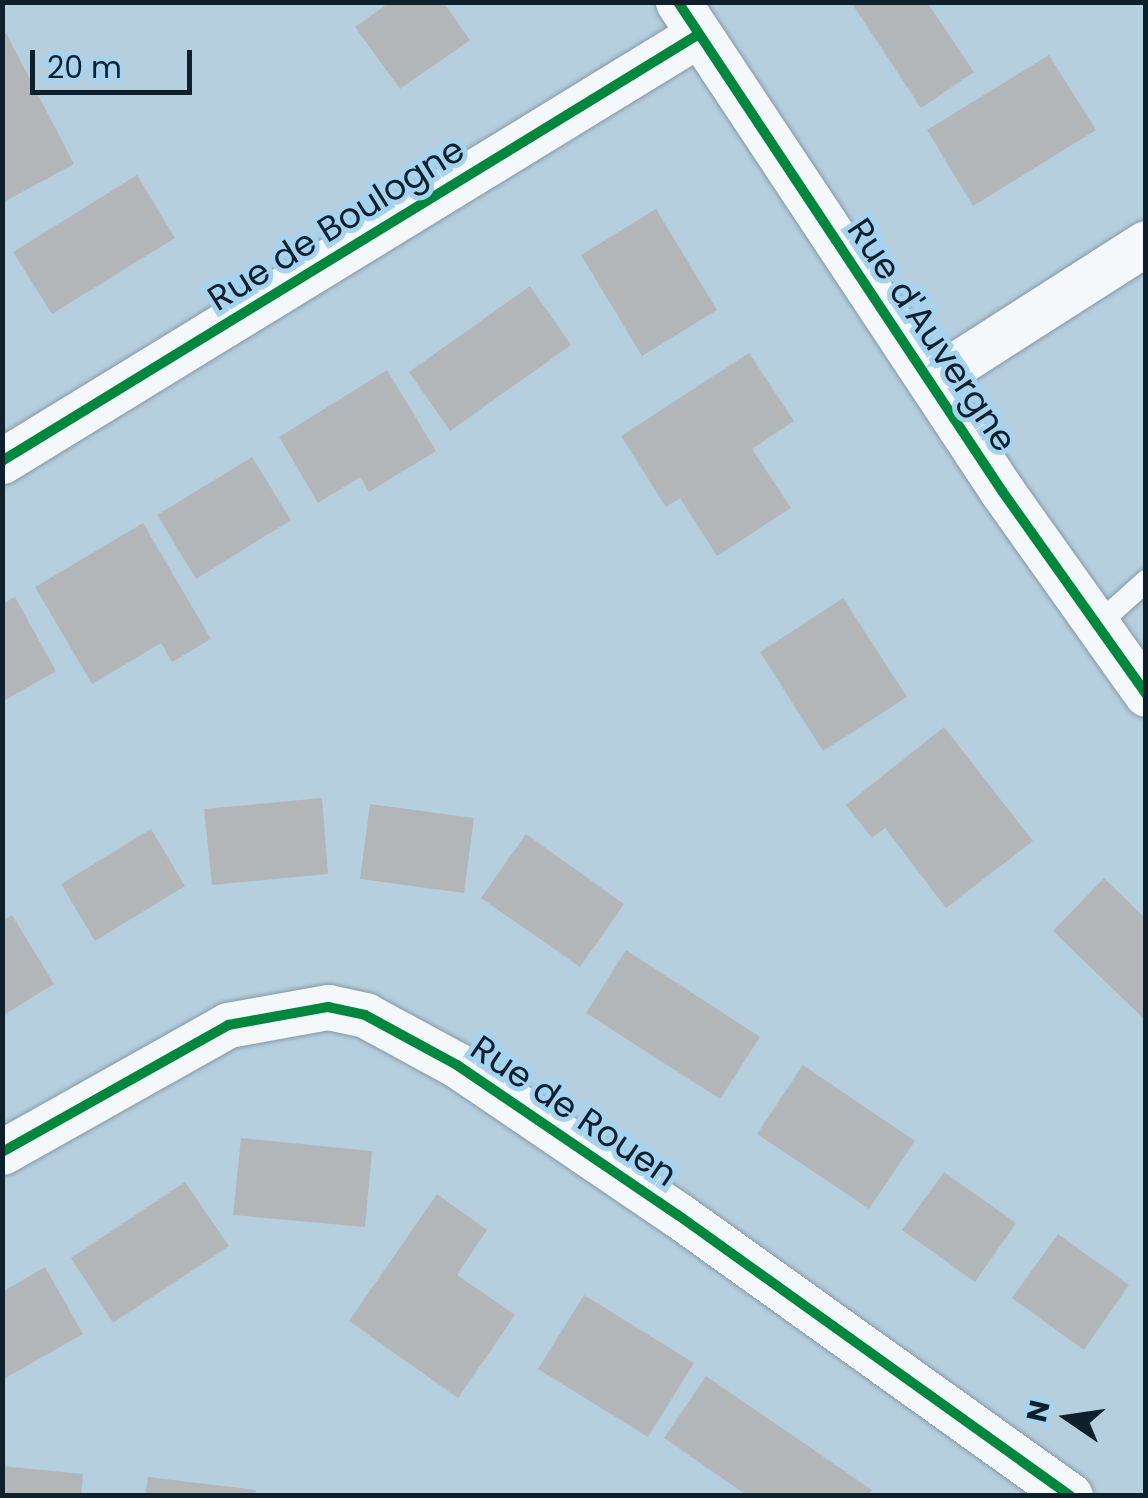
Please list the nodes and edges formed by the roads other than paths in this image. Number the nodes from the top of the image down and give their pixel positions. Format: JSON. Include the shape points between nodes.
{"nodes":[{"id":1,"x":689,"y":18,"type":"edge"},
{"id":2,"x":1146,"y":242,"type":"edge"},
{"id":3,"x":930,"y":381,"type":"junction"},
{"id":4,"x":7,"y":448,"type":"edge"},
{"id":5,"x":1146,"y":581,"type":"edge"},
{"id":6,"x":1097,"y":626,"type":"junction"},
{"id":7,"x":1146,"y":694,"type":"edge"},
{"id":8,"x":2,"y":1152,"type":"edge"},
{"id":9,"x":1040,"y":1487,"type":"edge"}],
"edges":[{"from":1,"to":3,"type":"street","name":"Rue d'Auvergne"},
{"from":1,"to":4,"type":"street","name":"Rue de Boulogne"},
{"from":2,"to":3,"type":"street"},
{"from":3,"to":6,"type":"street","name":"Rue d'Auvergne"},
{"from":5,"to":6,"type":"lane"},
{"from":6,"to":7,"type":"street","name":"Rue d'Auvergne"},
{"from":8,"to":9,"type":"street","name":"Rue de Rouen","via":[[228,1024],[328,1008],[365,1015],[457,1064],[646,1193]]}]}
